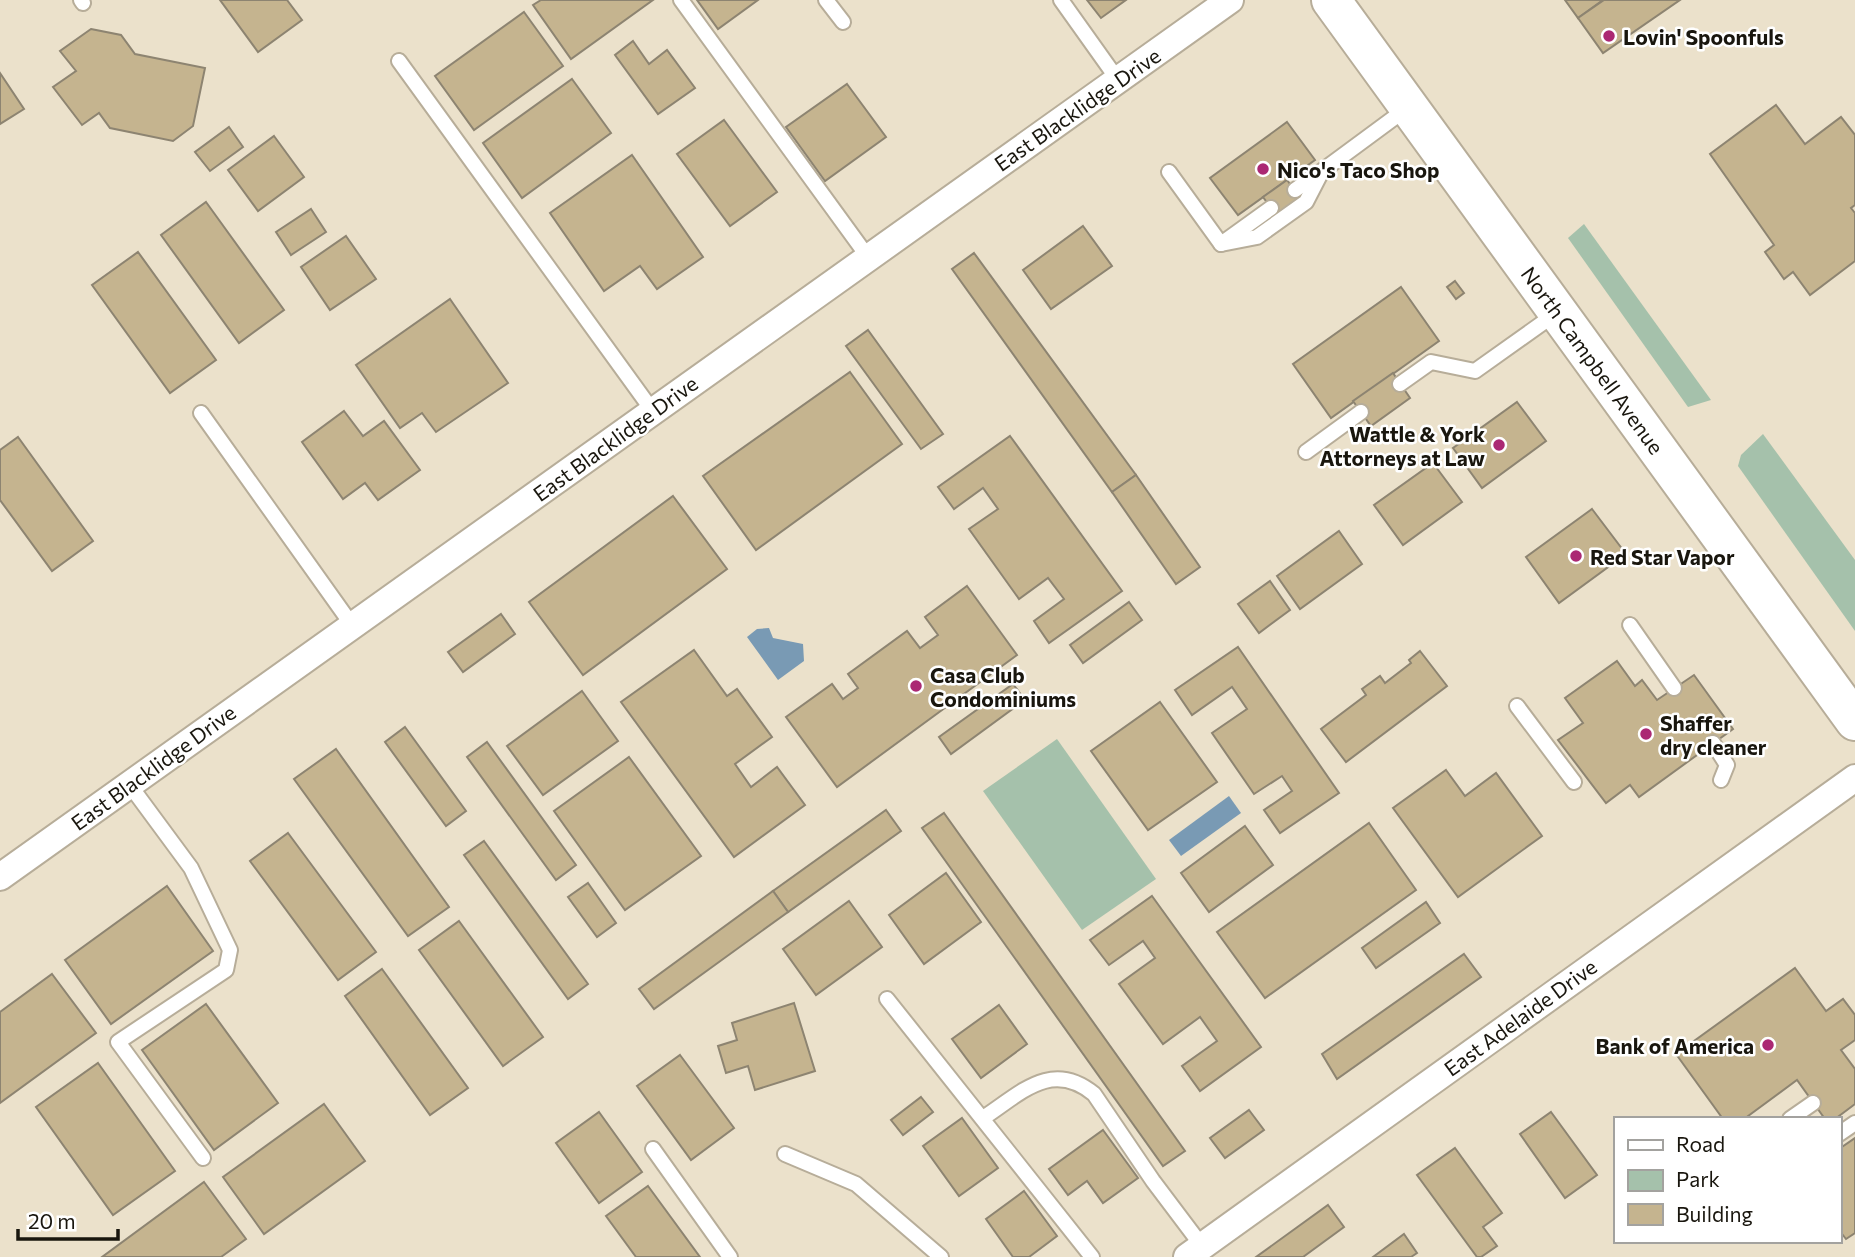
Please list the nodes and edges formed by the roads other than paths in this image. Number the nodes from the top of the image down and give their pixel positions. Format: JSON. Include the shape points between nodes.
{"nodes":[{"id":1,"x":681,"y":0,"type":"edge"},
{"id":2,"x":826,"y":0,"type":"edge"},
{"id":3,"x":1061,"y":0,"type":"edge"},
{"id":4,"x":1230,"y":0,"type":"edge"},
{"id":5,"x":1331,"y":0,"type":"edge"},
{"id":6,"x":843,"y":22,"type":"dead end"},
{"id":7,"x":399,"y":61,"type":"dead end"},
{"id":8,"x":1118,"y":80,"type":"junction"},
{"id":9,"x":1409,"y":107,"type":"junction"},
{"id":10,"x":1322,"y":171,"type":"junction"},
{"id":11,"x":1169,"y":172,"type":"dead end"},
{"id":12,"x":1295,"y":190,"type":"dead end"},
{"id":13,"x":1271,"y":208,"type":"dead end"},
{"id":14,"x":1221,"y":244,"type":"junction"},
{"id":15,"x":868,"y":257,"type":"junction"},
{"id":16,"x":1558,"y":312,"type":"junction"},
{"id":17,"x":1400,"y":384,"type":"dead end"},
{"id":18,"x":653,"y":410,"type":"junction"},
{"id":19,"x":1361,"y":412,"type":"dead end"},
{"id":20,"x":201,"y":413,"type":"dead end"},
{"id":21,"x":1306,"y":452,"type":"dead end"},
{"id":22,"x":352,"y":625,"type":"junction"},
{"id":23,"x":1630,"y":625,"type":"dead end"},
{"id":24,"x":1674,"y":688,"type":"dead end"},
{"id":25,"x":1517,"y":706,"type":"dead end"},
{"id":26,"x":1855,"y":721,"type":"edge"},
{"id":27,"x":1713,"y":743,"type":"dead end"},
{"id":28,"x":1855,"y":778,"type":"edge"},
{"id":29,"x":1721,"y":780,"type":"dead end"},
{"id":30,"x":1574,"y":782,"type":"dead end"},
{"id":31,"x":129,"y":784,"type":"junction"},
{"id":32,"x":0,"y":877,"type":"edge"},
{"id":33,"x":887,"y":999,"type":"dead end"},
{"id":34,"x":1813,"y":1103,"type":"dead end"},
{"id":35,"x":1793,"y":1117,"type":"edge"},
{"id":36,"x":983,"y":1118,"type":"junction"},
{"id":37,"x":653,"y":1149,"type":"dead end"},
{"id":38,"x":785,"y":1154,"type":"dead end"},
{"id":39,"x":204,"y":1158,"type":"dead end"},
{"id":40,"x":1194,"y":1252,"type":"edge"},
{"id":41,"x":730,"y":1257,"type":"edge"},
{"id":42,"x":941,"y":1257,"type":"edge"},
{"id":43,"x":1092,"y":1257,"type":"edge"}],
"edges":[{"from":1,"to":15,"type":"lane"},
{"from":2,"to":6,"type":"lane"},
{"from":3,"to":8,"type":"lane"},
{"from":4,"to":8,"type":"street","name":"East Blacklidge Drive"},
{"from":5,"to":9,"type":"main road","name":"North Campbell Avenue"},
{"from":7,"to":18,"type":"lane"},
{"from":8,"to":15,"type":"street","name":"East Blacklidge Drive"},
{"from":9,"to":10,"type":"lane"},
{"from":9,"to":16,"type":"main road","name":"North Campbell Avenue"},
{"from":10,"to":12,"type":"lane"},
{"from":10,"to":14,"type":"lane","via":[[1306,202],[1257,237]]},
{"from":11,"to":14,"type":"lane"},
{"from":13,"to":14,"type":"lane"},
{"from":15,"to":18,"type":"street","name":"East Blacklidge Drive"},
{"from":16,"to":17,"type":"lane","via":[[1475,371],[1431,362]]},
{"from":16,"to":26,"type":"main road","name":"North Campbell Avenue"},
{"from":18,"to":22,"type":"street","name":"East Blacklidge Drive"},
{"from":19,"to":21,"type":"lane"},
{"from":20,"to":22,"type":"lane"},
{"from":22,"to":31,"type":"street","name":"East Blacklidge Drive"},
{"from":23,"to":24,"type":"lane"},
{"from":25,"to":30,"type":"lane"},
{"from":27,"to":29,"type":"lane","via":[[1727,765]]},
{"from":28,"to":40,"type":"street","name":"East Adelaide Drive"},
{"from":31,"to":32,"type":"street","name":"East Blacklidge Drive"},
{"from":31,"to":39,"type":"lane","via":[[191,869],[230,950],[226,970],[118,1042]]},
{"from":33,"to":36,"type":"lane"},
{"from":34,"to":35,"type":"lane"},
{"from":36,"to":40,"type":"lane","via":[[1046,1079],[1063,1078],[1087,1088],[1153,1181]]},
{"from":36,"to":43,"type":"lane"},
{"from":37,"to":41,"type":"lane"},
{"from":38,"to":42,"type":"lane","via":[[856,1184]]}]}
